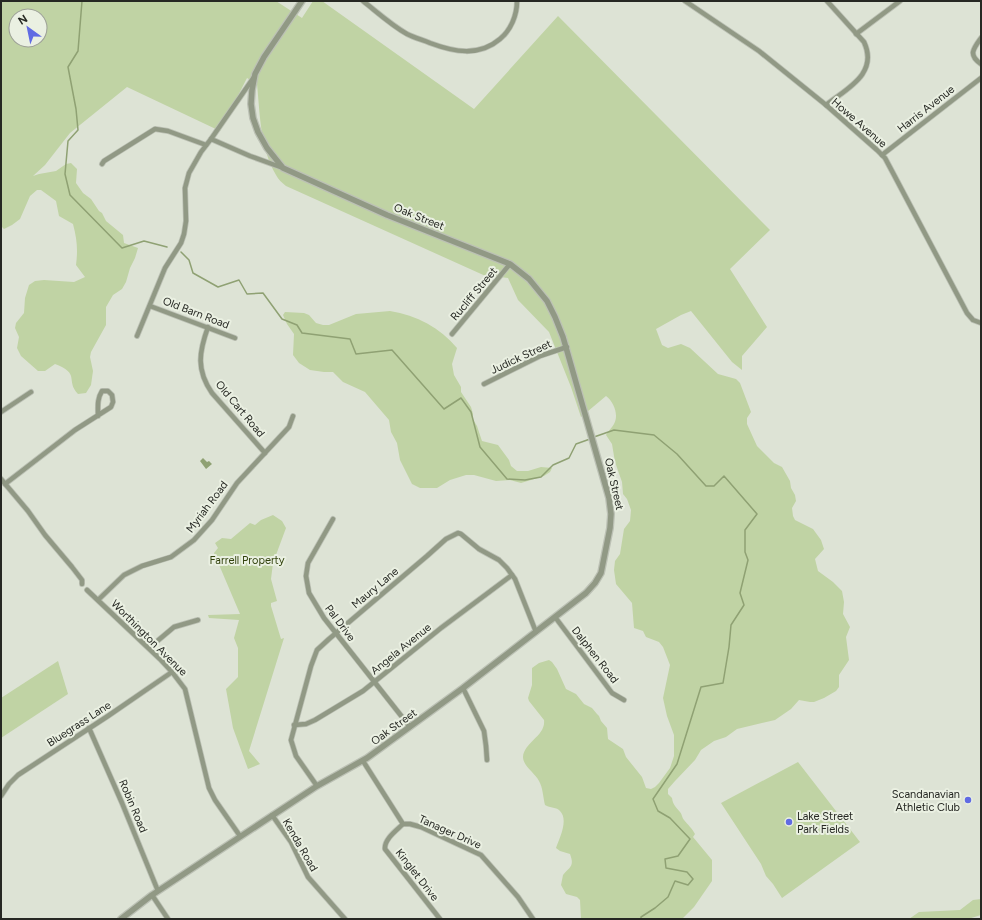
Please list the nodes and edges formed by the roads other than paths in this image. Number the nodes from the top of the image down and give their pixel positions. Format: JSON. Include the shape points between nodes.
{"nodes":[{"id":1,"x":302,"y":1,"type":"edge"},
{"id":2,"x":363,"y":1,"type":"edge"},
{"id":3,"x":517,"y":1,"type":"edge"},
{"id":4,"x":686,"y":1,"type":"edge"},
{"id":5,"x":827,"y":1,"type":"edge"},
{"id":6,"x":900,"y":1,"type":"edge"},
{"id":7,"x":856,"y":34,"type":"junction"},
{"id":8,"x":981,"y":38,"type":"edge"},
{"id":9,"x":981,"y":64,"type":"edge"},
{"id":10,"x":256,"y":74,"type":"junction"},
{"id":11,"x":981,"y":78,"type":"edge"},
{"id":12,"x":826,"y":105,"type":"junction"},
{"id":13,"x":211,"y":139,"type":"junction"},
{"id":14,"x":206,"y":145,"type":"junction"},
{"id":15,"x":882,"y":155,"type":"junction"},
{"id":16,"x":102,"y":164,"type":"dead end"},
{"id":17,"x":283,"y":168,"type":"junction"},
{"id":18,"x":510,"y":264,"type":"junction"},
{"id":19,"x":150,"y":306,"type":"junction"},
{"id":20,"x":981,"y":323,"type":"edge"},
{"id":21,"x":208,"y":327,"type":"junction"},
{"id":22,"x":452,"y":334,"type":"dead end"},
{"id":23,"x":138,"y":336,"type":"dead end"},
{"id":24,"x":235,"y":338,"type":"dead end"},
{"id":25,"x":566,"y":347,"type":"junction"},
{"id":26,"x":484,"y":384,"type":"dead end"},
{"id":27,"x":31,"y":392,"type":"dead end"},
{"id":28,"x":1,"y":412,"type":"edge"},
{"id":29,"x":98,"y":416,"type":"junction"},
{"id":30,"x":293,"y":416,"type":"dead end"},
{"id":31,"x":265,"y":453,"type":"junction"},
{"id":32,"x":1,"y":479,"type":"edge"},
{"id":33,"x":5,"y":484,"type":"junction"},
{"id":34,"x":333,"y":519,"type":"dead end"},
{"id":35,"x":512,"y":575,"type":"junction"},
{"id":36,"x":82,"y":584,"type":"dead end"},
{"id":37,"x":88,"y":590,"type":"dead end"},
{"id":38,"x":98,"y":600,"type":"junction"},
{"id":39,"x":555,"y":617,"type":"junction"},
{"id":40,"x":198,"y":620,"type":"dead end"},
{"id":41,"x":336,"y":632,"type":"junction"},
{"id":42,"x":536,"y":632,"type":"junction"},
{"id":43,"x":149,"y":648,"type":"junction"},
{"id":44,"x":172,"y":672,"type":"junction"},
{"id":45,"x":375,"y":682,"type":"junction"},
{"id":46,"x":463,"y":688,"type":"junction"},
{"id":47,"x":624,"y":700,"type":"dead end"},
{"id":48,"x":294,"y":725,"type":"junction"},
{"id":49,"x":410,"y":727,"type":"junction"},
{"id":50,"x":89,"y":728,"type":"junction"},
{"id":51,"x":487,"y":760,"type":"dead end"},
{"id":52,"x":363,"y":761,"type":"junction"},
{"id":53,"x":317,"y":786,"type":"junction"},
{"id":54,"x":1,"y":796,"type":"edge"},
{"id":55,"x":272,"y":815,"type":"junction"},
{"id":56,"x":403,"y":824,"type":"junction"},
{"id":57,"x":240,"y":836,"type":"junction"},
{"id":58,"x":158,"y":891,"type":"junction"},
{"id":59,"x":152,"y":895,"type":"junction"},
{"id":60,"x":121,"y":919,"type":"edge"},
{"id":61,"x":168,"y":919,"type":"edge"},
{"id":62,"x":345,"y":919,"type":"edge"},
{"id":63,"x":440,"y":919,"type":"edge"},
{"id":64,"x":533,"y":919,"type":"edge"}],
"edges":[{"from":1,"to":10,"type":"street","name":"Oak Street","via":[[264,57]]},
{"from":2,"to":3,"type":"street","via":[[407,34],[445,48],[473,52],[488,47],[504,35],[515,15]]},
{"from":4,"to":12,"type":"street","name":"Howe Avenue","via":[[759,51]]},
{"from":5,"to":7,"type":"street"},
{"from":6,"to":7,"type":"street"},
{"from":7,"to":12,"type":"street","via":[[864,42],[867,50],[866,70],[860,78]]},
{"from":8,"to":9,"type":"street","via":[[973,49],[975,60]]},
{"from":10,"to":13,"type":"street"},
{"from":10,"to":17,"type":"street","name":"Oak Street","via":[[251,104],[253,118],[267,148]]},
{"from":11,"to":15,"type":"street","name":"Harris Avenue"},
{"from":12,"to":15,"type":"street","name":"Howe Avenue"},
{"from":13,"to":14,"type":"street"},
{"from":13,"to":17,"type":"street"},
{"from":14,"to":16,"type":"street","via":[[155,129]]},
{"from":14,"to":19,"type":"street","via":[[193,165],[186,183],[186,221],[183,238],[165,268]]},
{"from":15,"to":20,"type":"street","name":"Howe Avenue","via":[[967,313],[973,320]]},
{"from":17,"to":18,"type":"street","name":"Oak Street","via":[[387,215]]},
{"from":18,"to":22,"type":"street","name":"Rucliff Street"},
{"from":18,"to":25,"type":"street","name":"Oak Street","via":[[547,301]]},
{"from":19,"to":21,"type":"street","name":"Old Barn Road"},
{"from":19,"to":23,"type":"street"},
{"from":21,"to":24,"type":"street","name":"Old Barn Road"},
{"from":21,"to":31,"type":"street","name":"Old Cart Road","via":[[200,359],[207,384]]},
{"from":25,"to":26,"type":"street","name":"Judick Street","via":[[536,358]]},
{"from":25,"to":39,"type":"street","name":"Oak Street","via":[[593,438],[611,514],[601,573],[586,593]]},
{"from":27,"to":28,"type":"street"},
{"from":29,"to":29,"type":"street","via":[[111,408],[112,395],[108,391],[102,391],[100,395]]},
{"from":29,"to":33,"type":"street","via":[[76,429]]},
{"from":30,"to":31,"type":"street","name":"Myriah Road","via":[[289,427]]},
{"from":31,"to":38,"type":"street","name":"Myriah Road","via":[[237,483],[212,520],[194,540],[171,557],[124,575]]},
{"from":32,"to":33,"type":"street"},
{"from":33,"to":36,"type":"street","via":[[72,567],[82,580]]},
{"from":34,"to":41,"type":"street","name":"Pal Drive","via":[[311,556],[306,576],[312,600]]},
{"from":35,"to":41,"type":"street","name":"Maury Lane","via":[[499,560],[461,534],[456,534],[446,539]]},
{"from":35,"to":42,"type":"street","name":"Maury Lane"},
{"from":35,"to":45,"type":"street","name":"Angela Avenue"},
{"from":37,"to":38,"type":"street","name":"Worthington Avenue"},
{"from":38,"to":43,"type":"street","name":"Worthington Avenue"},
{"from":39,"to":42,"type":"street","name":"Oak Street"},
{"from":39,"to":47,"type":"street","name":"Dalphen Road","via":[[612,693]]},
{"from":40,"to":43,"type":"street","via":[[174,627]]},
{"from":41,"to":45,"type":"street","name":"Pal Drive"},
{"from":41,"to":48,"type":"street","name":"Maury Lane","via":[[316,653]]},
{"from":42,"to":46,"type":"street","name":"Oak Street"},
{"from":43,"to":44,"type":"street","name":"Worthington Avenue"},
{"from":44,"to":50,"type":"street","name":"Bluegrass Lane"},
{"from":44,"to":57,"type":"street","name":"Worthington Avenue","via":[[188,695],[209,788]]},
{"from":45,"to":48,"type":"street","name":"Angela Avenue","via":[[315,720]]},
{"from":45,"to":49,"type":"street","name":"Pal Drive"},
{"from":46,"to":49,"type":"street","name":"Oak Street"},
{"from":46,"to":51,"type":"street","via":[[484,731]]},
{"from":48,"to":53,"type":"street","name":"Maury Lane","via":[[291,740],[293,751]]},
{"from":49,"to":52,"type":"street","name":"Oak Street"},
{"from":50,"to":54,"type":"street","name":"Bluegrass Lane","via":[[18,775],[8,784]]},
{"from":50,"to":58,"type":"street","name":"Robin Road"},
{"from":52,"to":53,"type":"street","name":"Oak Street"},
{"from":52,"to":56,"type":"street","name":"Tanager Drive"},
{"from":53,"to":55,"type":"street","name":"Oak Street"},
{"from":55,"to":57,"type":"street","name":"Oak Street"},
{"from":55,"to":62,"type":"street","name":"Kenda Road","via":[[290,842],[308,877]]},
{"from":56,"to":63,"type":"street","name":"Kinglet Drive","via":[[387,841],[385,849]]},
{"from":56,"to":64,"type":"street","name":"Tanager Drive","via":[[416,826],[481,855],[518,897]]},
{"from":57,"to":58,"type":"street","name":"Oak Street"},
{"from":58,"to":59,"type":"street","name":"Oak Street"},
{"from":59,"to":60,"type":"street","name":"Oak Street"},
{"from":59,"to":61,"type":"street"}]}
